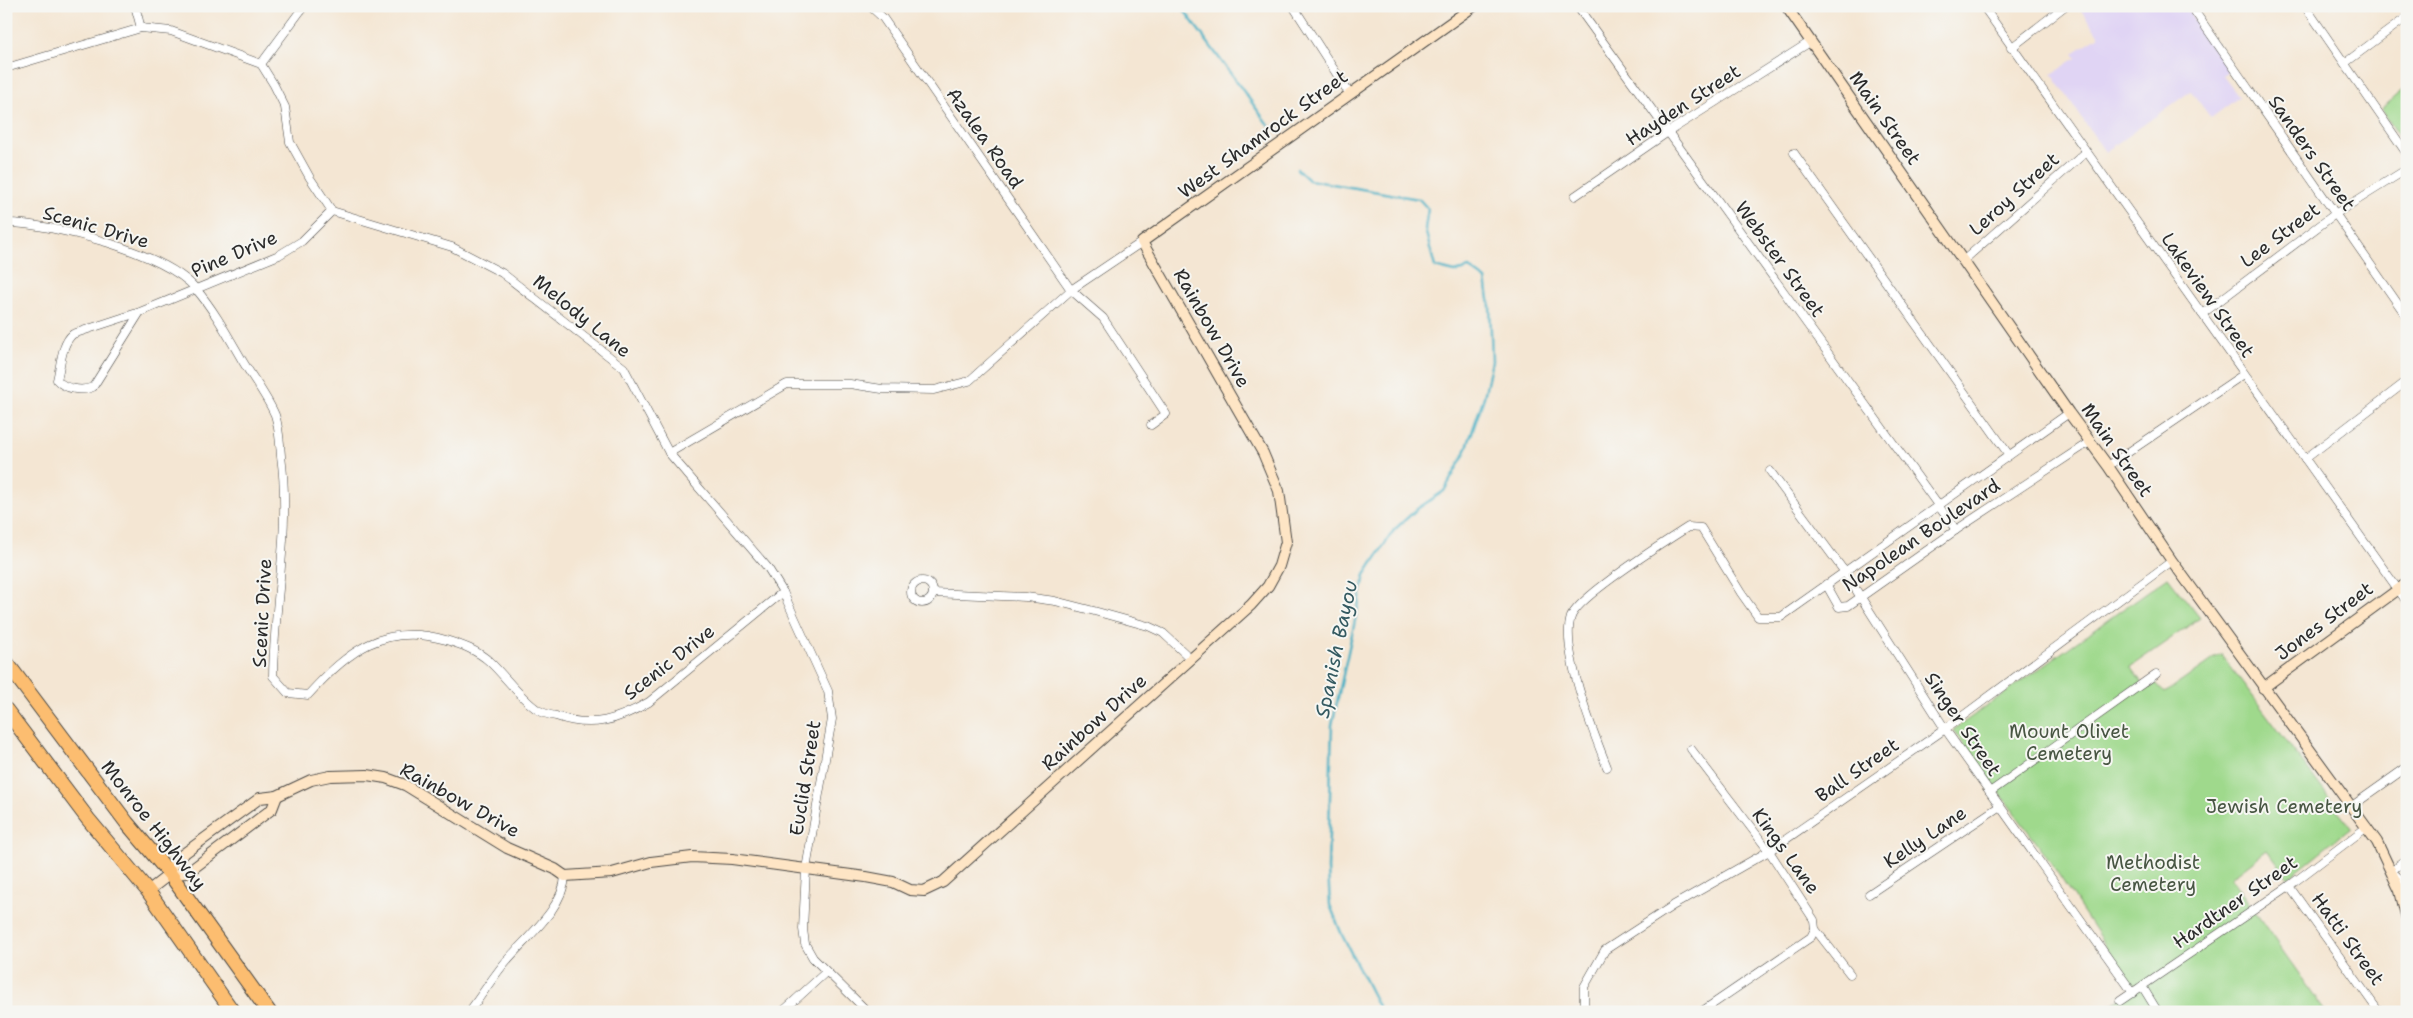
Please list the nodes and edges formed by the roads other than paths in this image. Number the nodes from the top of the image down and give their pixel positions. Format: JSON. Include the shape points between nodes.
{"nodes":[{"id":1,"x":135,"y":6,"type":"edge"},
{"id":2,"x":304,"y":6,"type":"edge"},
{"id":3,"x":870,"y":6,"type":"edge"},
{"id":4,"x":1293,"y":6,"type":"edge"},
{"id":5,"x":1577,"y":6,"type":"edge"},
{"id":6,"x":1786,"y":6,"type":"edge"},
{"id":7,"x":1983,"y":6,"type":"edge"},
{"id":8,"x":2065,"y":6,"type":"edge"},
{"id":9,"x":2192,"y":6,"type":"edge"},
{"id":10,"x":2305,"y":6,"type":"edge"},
{"id":11,"x":1471,"y":7,"type":"edge"},
{"id":12,"x":2407,"y":17,"type":"edge"},
{"id":13,"x":141,"y":28,"type":"junction"},
{"id":14,"x":1810,"y":42,"type":"junction"},
{"id":15,"x":2011,"y":48,"type":"junction"},
{"id":16,"x":2345,"y":63,"type":"junction"},
{"id":17,"x":261,"y":64,"type":"junction"},
{"id":18,"x":6,"y":68,"type":"edge"},
{"id":19,"x":1349,"y":93,"type":"junction"},
{"id":20,"x":1668,"y":132,"type":"junction"},
{"id":21,"x":2086,"y":152,"type":"junction"},
{"id":22,"x":1794,"y":153,"type":"dead end"},
{"id":23,"x":2407,"y":154,"type":"edge"},
{"id":24,"x":2407,"y":169,"type":"edge"},
{"id":25,"x":1576,"y":196,"type":"dead end"},
{"id":26,"x":332,"y":211,"type":"junction"},
{"id":27,"x":2335,"y":214,"type":"junction"},
{"id":28,"x":6,"y":223,"type":"edge"},
{"id":29,"x":1142,"y":242,"type":"junction"},
{"id":30,"x":1964,"y":260,"type":"junction"},
{"id":31,"x":196,"y":288,"type":"junction"},
{"id":32,"x":1071,"y":290,"type":"junction"},
{"id":33,"x":140,"y":312,"type":"junction"},
{"id":34,"x":2202,"y":314,"type":"junction"},
{"id":35,"x":2407,"y":317,"type":"edge"},
{"id":36,"x":2244,"y":374,"type":"junction"},
{"id":37,"x":2407,"y":381,"type":"edge"},
{"id":38,"x":2069,"y":413,"type":"junction"},
{"id":39,"x":1151,"y":425,"type":"dead end"},
{"id":40,"x":2090,"y":441,"type":"junction"},
{"id":41,"x":669,"y":454,"type":"junction"},
{"id":42,"x":2009,"y":455,"type":"junction"},
{"id":43,"x":2305,"y":458,"type":"junction"},
{"id":44,"x":2108,"y":466,"type":"junction"},
{"id":45,"x":1770,"y":471,"type":"dead end"},
{"id":46,"x":1938,"y":505,"type":"junction"},
{"id":47,"x":1956,"y":530,"type":"junction"},
{"id":48,"x":2172,"y":561,"type":"junction"},
{"id":49,"x":1844,"y":571,"type":"junction"},
{"id":50,"x":2407,"y":583,"type":"edge"},
{"id":51,"x":1826,"y":584,"type":"junction"},
{"id":52,"x":2397,"y":589,"type":"junction"},
{"id":53,"x":782,"y":592,"type":"junction"},
{"id":54,"x":933,"y":593,"type":"dead end"},
{"id":55,"x":1860,"y":597,"type":"junction"},
{"id":56,"x":2407,"y":602,"type":"edge"},
{"id":57,"x":1191,"y":659,"type":"junction"},
{"id":58,"x":6,"y":662,"type":"edge"},
{"id":59,"x":2156,"y":674,"type":"dead end"},
{"id":60,"x":2263,"y":688,"type":"junction"},
{"id":61,"x":6,"y":710,"type":"edge"},
{"id":62,"x":1945,"y":729,"type":"junction"},
{"id":63,"x":1691,"y":749,"type":"dead end"},
{"id":64,"x":2407,"y":766,"type":"edge"},
{"id":65,"x":1607,"y":767,"type":"dead end"},
{"id":66,"x":1990,"y":792,"type":"junction"},
{"id":67,"x":277,"y":796,"type":"junction"},
{"id":68,"x":2000,"y":806,"type":"junction"},
{"id":69,"x":2352,"y":806,"type":"junction"},
{"id":70,"x":2367,"y":827,"type":"junction"},
{"id":71,"x":1769,"y":851,"type":"junction"},
{"id":72,"x":2407,"y":859,"type":"edge"},
{"id":73,"x":806,"y":869,"type":"junction"},
{"id":74,"x":2391,"y":871,"type":"junction"},
{"id":75,"x":170,"y":874,"type":"junction"},
{"id":76,"x":565,"y":876,"type":"junction"},
{"id":77,"x":2407,"y":885,"type":"edge"},
{"id":78,"x":2289,"y":886,"type":"junction"},
{"id":79,"x":148,"y":891,"type":"junction"},
{"id":80,"x":1869,"y":894,"type":"dead end"},
{"id":81,"x":2407,"y":920,"type":"edge"},
{"id":82,"x":1815,"y":929,"type":"junction"},
{"id":83,"x":826,"y":972,"type":"junction"},
{"id":84,"x":1850,"y":974,"type":"dead end"},
{"id":85,"x":2142,"y":986,"type":"junction"},
{"id":86,"x":2133,"y":993,"type":"junction"},
{"id":87,"x":2120,"y":1001,"type":"dead end"},
{"id":88,"x":233,"y":1012,"type":"edge"},
{"id":89,"x":269,"y":1012,"type":"edge"},
{"id":90,"x":470,"y":1012,"type":"edge"},
{"id":91,"x":782,"y":1012,"type":"edge"},
{"id":92,"x":868,"y":1012,"type":"edge"},
{"id":93,"x":1584,"y":1012,"type":"edge"},
{"id":94,"x":1701,"y":1012,"type":"edge"},
{"id":95,"x":2158,"y":1012,"type":"edge"},
{"id":96,"x":2380,"y":1012,"type":"edge"}],
"edges":[{"from":1,"to":13,"type":"street"},
{"from":2,"to":17,"type":"street"},
{"from":3,"to":32,"type":"street","name":"Azalea Road","via":[[883,18]]},
{"from":4,"to":19,"type":"street"},
{"from":5,"to":20,"type":"street","name":"Webster Street"},
{"from":6,"to":14,"type":"street","name":"Main Street"},
{"from":7,"to":15,"type":"street","name":"Lakeview Street"},
{"from":8,"to":15,"type":"street"},
{"from":9,"to":27,"type":"street","name":"Sanders Street"},
{"from":10,"to":16,"type":"street"},
{"from":11,"to":19,"type":"street","name":"West Shamrock Street"},
{"from":12,"to":16,"type":"street"},
{"from":13,"to":17,"type":"street","via":[[170,31]]},
{"from":13,"to":18,"type":"street"},
{"from":14,"to":20,"type":"street","name":"Hayden Street"},
{"from":14,"to":30,"type":"street","name":"Main Street"},
{"from":15,"to":21,"type":"street","name":"Lakeview Street"},
{"from":16,"to":23,"type":"street"},
{"from":17,"to":26,"type":"street","via":[[285,107],[290,142]]},
{"from":19,"to":29,"type":"street","name":"West Shamrock Street"},
{"from":20,"to":25,"type":"street","name":"Hayden Street"},
{"from":20,"to":46,"type":"street","name":"Webster Street"},
{"from":21,"to":30,"type":"street","name":"Leroy Street"},
{"from":21,"to":34,"type":"street","name":"Lakeview Street"},
{"from":22,"to":42,"type":"street"},
{"from":24,"to":27,"type":"street","name":"Lee Street"},
{"from":26,"to":31,"type":"street","name":"Pine Drive","via":[[302,241],[279,255]]},
{"from":26,"to":41,"type":"street","name":"Melody Lane","via":[[452,246],[502,273],[624,368]]},
{"from":27,"to":34,"type":"street","name":"Lee Street"},
{"from":27,"to":35,"type":"street","name":"Sanders Street"},
{"from":28,"to":31,"type":"street","name":"Scenic Drive","via":[[57,229],[106,242],[159,262]]},
{"from":29,"to":32,"type":"street","name":"West Shamrock Street"},
{"from":29,"to":57,"type":"street","name":"Rainbow Drive","via":[[1263,453],[1279,491],[1284,515],[1286,542],[1279,566],[1268,586]]},
{"from":30,"to":38,"type":"street","name":"Main Street"},
{"from":31,"to":33,"type":"street","name":"Pine Drive"},
{"from":31,"to":53,"type":"street","name":"Scenic Drive","via":[[275,415],[285,522],[273,676],[288,693],[308,695],[330,671],[360,648],[395,634],[431,636],[466,646],[489,661],[538,710],[567,720],[598,723],[626,716],[649,702]]},
{"from":32,"to":39,"type":"street","name":"Azalea Road","via":[[1103,318],[1166,414]]},
{"from":32,"to":41,"type":"street","name":"West Shamrock Street","via":[[969,381],[934,390],[882,389],[850,384],[787,384]]},
{"from":33,"to":33,"type":"street","name":"Pine Drive","via":[[92,387],[84,391],[57,380],[67,339],[73,334]]},
{"from":34,"to":36,"type":"street","name":"Lakeview Street"},
{"from":36,"to":43,"type":"street","name":"Lakeview Street"},
{"from":36,"to":44,"type":"street"},
{"from":37,"to":43,"type":"street"},
{"from":38,"to":40,"type":"street","name":"Main Street"},
{"from":38,"to":42,"type":"street","name":"Napolean Boulevard"},
{"from":40,"to":44,"type":"street","name":"Main Street"},
{"from":40,"to":47,"type":"street","name":"Napolean Boulevard"},
{"from":41,"to":53,"type":"street","name":"Melody Lane","via":[[768,568]]},
{"from":42,"to":46,"type":"street","name":"Napolean Boulevard"},
{"from":43,"to":52,"type":"street","name":"Lakeview Street"},
{"from":44,"to":48,"type":"street","name":"Main Street"},
{"from":45,"to":49,"type":"street","name":"Singer Street"},
{"from":46,"to":47,"type":"street","name":"Webster Street"},
{"from":46,"to":49,"type":"street","name":"Napolean Boulevard"},
{"from":47,"to":55,"type":"street","name":"Napolean Boulevard"},
{"from":48,"to":60,"type":"street","name":"Main Street"},
{"from":48,"to":62,"type":"street","name":"Ball Street"},
{"from":49,"to":51,"type":"street","name":"Napolean Boulevard"},
{"from":49,"to":55,"type":"street","name":"Singer Street"},
{"from":50,"to":52,"type":"street","name":"Jones Street"},
{"from":51,"to":55,"type":"street","name":"Napolean Boulevard","via":[[1840,607],[1848,606]]},
{"from":51,"to":65,"type":"street","via":[[1781,617],[1758,617],[1701,528],[1688,527],[1585,599],[1571,616],[1569,640],[1580,692]]},
{"from":52,"to":56,"type":"street","name":"Lakeview Street"},
{"from":52,"to":60,"type":"street","name":"Jones Street"},
{"from":53,"to":73,"type":"street","name":"Euclid Street","via":[[828,691],[832,719]]},
{"from":54,"to":57,"type":"street","via":[[1026,597],[1086,609],[1163,632]]},
{"from":55,"to":62,"type":"street","name":"Singer Street"},
{"from":57,"to":73,"type":"street","name":"Rainbow Drive","via":[[943,882],[924,891],[910,890],[893,882]]},
{"from":58,"to":75,"type":"highway","name":"Monroe Highway","via":[[127,823]]},
{"from":59,"to":66,"type":"street"},
{"from":60,"to":69,"type":"street","name":"Main Street"},
{"from":61,"to":79,"type":"highway","via":[[88,819]]},
{"from":62,"to":66,"type":"street","name":"Singer Street"},
{"from":62,"to":71,"type":"street","name":"Ball Street"},
{"from":63,"to":71,"type":"street","name":"Kings Lane"},
{"from":64,"to":69,"type":"street"},
{"from":66,"to":68,"type":"street","name":"Singer Street"},
{"from":67,"to":75,"type":"street","name":"Rainbow Drive","via":[[272,809],[186,873]]},
{"from":67,"to":75,"type":"street","name":"Rainbow Drive","via":[[260,798],[174,860]]},
{"from":67,"to":76,"type":"street","name":"Rainbow Drive","via":[[311,780],[330,776],[386,778],[414,789],[507,848]]},
{"from":68,"to":80,"type":"street","name":"Kelly Lane"},
{"from":68,"to":86,"type":"street","name":"Singer Street"},
{"from":69,"to":70,"type":"street","name":"Main Street"},
{"from":70,"to":74,"type":"street","name":"Main Street"},
{"from":70,"to":78,"type":"street","name":"Hardtner Street"},
{"from":71,"to":82,"type":"street","name":"Kings Lane","via":[[1814,920]]},
{"from":71,"to":93,"type":"street","name":"Ball Street","via":[[1674,905],[1605,950],[1584,987]]},
{"from":72,"to":74,"type":"street"},
{"from":73,"to":76,"type":"street","name":"Rainbow Drive","via":[[692,857],[651,862],[612,873]]},
{"from":73,"to":83,"type":"street","name":"Euclid Street","via":[[802,929],[805,944]]},
{"from":74,"to":77,"type":"street"},
{"from":74,"to":81,"type":"street","name":"Main Street"},
{"from":75,"to":79,"type":"street","name":"Rainbow Drive"},
{"from":75,"to":89,"type":"highway","name":"Monroe Highway"},
{"from":76,"to":90,"type":"street","via":[[565,889],[552,910],[502,966]]},
{"from":78,"to":85,"type":"street","name":"Hardtner Street"},
{"from":78,"to":96,"type":"street","name":"Hatti Street"},
{"from":79,"to":88,"type":"highway"},
{"from":82,"to":84,"type":"street","name":"Kings Lane"},
{"from":82,"to":94,"type":"street","via":[[1811,938]]},
{"from":83,"to":91,"type":"street"},
{"from":83,"to":92,"type":"street","name":"Euclid Street"},
{"from":85,"to":86,"type":"street","name":"Hardtner Street"},
{"from":85,"to":95,"type":"street"},
{"from":86,"to":87,"type":"street","name":"Hardtner Street"}]}
